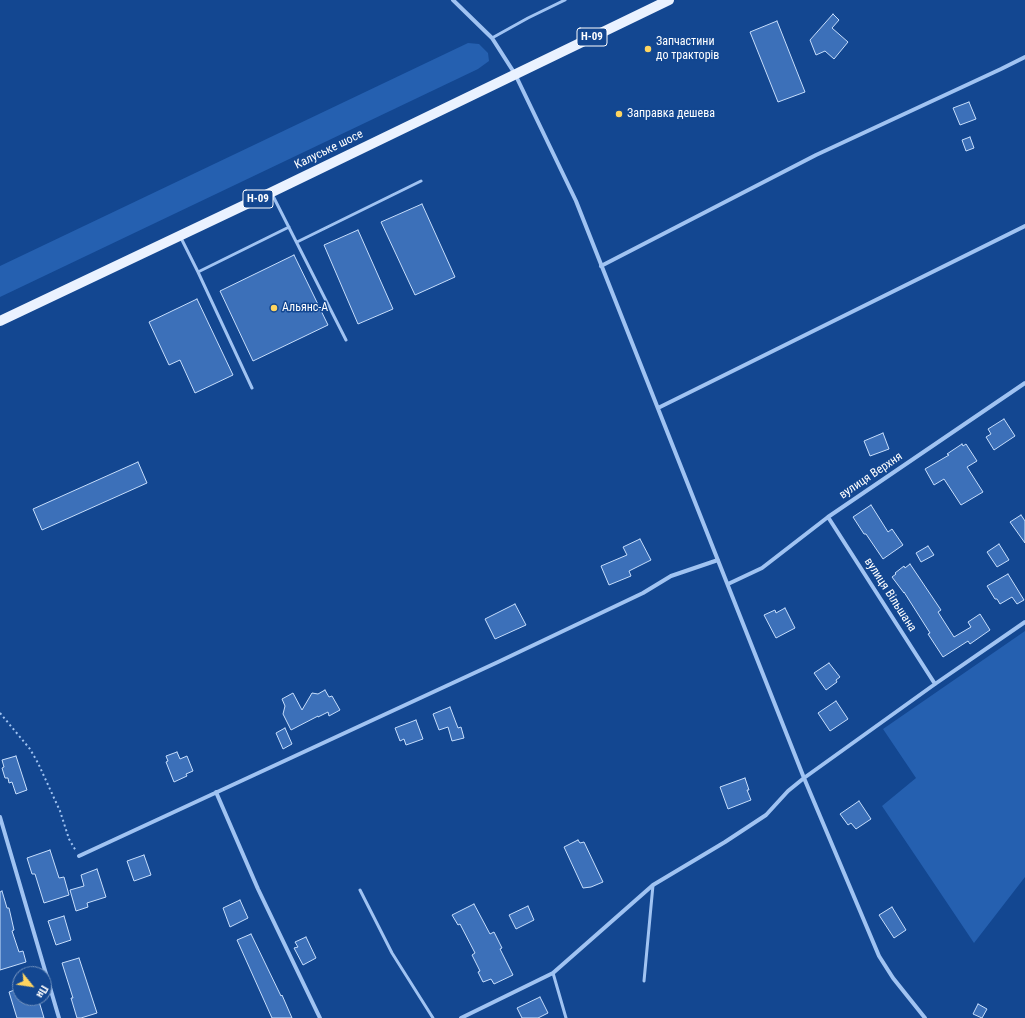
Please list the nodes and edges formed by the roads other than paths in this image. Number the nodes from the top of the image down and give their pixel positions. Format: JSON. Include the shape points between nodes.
{"nodes":[{"id":1,"x":453,"y":0,"type":"edge"},
{"id":2,"x":565,"y":0,"type":"edge"},
{"id":3,"x":669,"y":0,"type":"edge"},
{"id":4,"x":492,"y":38,"type":"junction"},
{"id":5,"x":1025,"y":57,"type":"edge"},
{"id":6,"x":515,"y":74,"type":"junction"},
{"id":7,"x":422,"y":181,"type":"dead end"},
{"id":8,"x":272,"y":192,"type":"junction"},
{"id":9,"x":1025,"y":226,"type":"edge"},
{"id":10,"x":289,"y":227,"type":"junction"},
{"id":11,"x":180,"y":236,"type":"junction"},
{"id":12,"x":297,"y":242,"type":"junction"},
{"id":13,"x":601,"y":266,"type":"junction"},
{"id":14,"x":198,"y":272,"type":"junction"},
{"id":15,"x":0,"y":321,"type":"edge"},
{"id":16,"x":346,"y":340,"type":"dead end"},
{"id":17,"x":1025,"y":383,"type":"edge"},
{"id":18,"x":252,"y":388,"type":"dead end"},
{"id":19,"x":658,"y":408,"type":"junction"},
{"id":20,"x":828,"y":517,"type":"junction"},
{"id":21,"x":718,"y":560,"type":"junction"},
{"id":22,"x":728,"y":584,"type":"junction"},
{"id":23,"x":1025,"y":622,"type":"edge"},
{"id":24,"x":935,"y":684,"type":"junction"},
{"id":25,"x":804,"y":778,"type":"junction"},
{"id":26,"x":216,"y":792,"type":"junction"},
{"id":27,"x":0,"y":817,"type":"edge"},
{"id":28,"x":79,"y":856,"type":"road end"},
{"id":29,"x":653,"y":885,"type":"junction"},
{"id":30,"x":360,"y":890,"type":"dead end"},
{"id":31,"x":553,"y":973,"type":"junction"},
{"id":32,"x":644,"y":981,"type":"dead end"},
{"id":33,"x":59,"y":1018,"type":"edge"},
{"id":34,"x":320,"y":1018,"type":"edge"},
{"id":35,"x":433,"y":1018,"type":"edge"},
{"id":36,"x":461,"y":1018,"type":"edge"},
{"id":37,"x":566,"y":1018,"type":"edge"},
{"id":38,"x":925,"y":1018,"type":"edge"}],
"edges":[{"from":1,"to":4,"type":"street"},
{"from":2,"to":4,"type":"lane"},
{"from":3,"to":6,"type":"main road","name":"Калуське шосе","number":"Н-09"},
{"from":4,"to":6,"type":"street"},
{"from":5,"to":13,"type":"street","via":[[816,155]]},
{"from":6,"to":8,"type":"main road","name":"Калуське шосе","number":"Н-09"},
{"from":6,"to":13,"type":"street","via":[[576,201]]},
{"from":7,"to":12,"type":"lane"},
{"from":8,"to":10,"type":"lane"},
{"from":8,"to":11,"type":"main road","name":"Калуське шосе","number":"Н-09"},
{"from":9,"to":19,"type":"street"},
{"from":10,"to":12,"type":"lane"},
{"from":10,"to":14,"type":"lane"},
{"from":11,"to":14,"type":"lane"},
{"from":11,"to":15,"type":"main road","name":"Калуське шосе","number":"Н-09"},
{"from":12,"to":16,"type":"lane"},
{"from":13,"to":19,"type":"street"},
{"from":14,"to":18,"type":"lane"},
{"from":17,"to":20,"type":"street","name":"вулиця Верхня"},
{"from":19,"to":21,"type":"street"},
{"from":20,"to":22,"type":"street","name":"вулиця Верхня","via":[[762,568]]},
{"from":20,"to":24,"type":"street","name":"вулиця Вільшана"},
{"from":21,"to":22,"type":"street"},
{"from":21,"to":26,"type":"street","via":[[671,576],[643,593]]},
{"from":22,"to":25,"type":"street"},
{"from":23,"to":24,"type":"street"},
{"from":24,"to":25,"type":"street"},
{"from":25,"to":29,"type":"street","via":[[766,815]]},
{"from":25,"to":38,"type":"street","via":[[878,956]]},
{"from":26,"to":28,"type":"street"},
{"from":26,"to":34,"type":"street","via":[[258,889]]},
{"from":27,"to":33,"type":"street"},
{"from":29,"to":31,"type":"street"},
{"from":29,"to":32,"type":"lane"},
{"from":30,"to":35,"type":"lane","via":[[392,953]]},
{"from":31,"to":36,"type":"street"},
{"from":31,"to":37,"type":"lane"}]}
